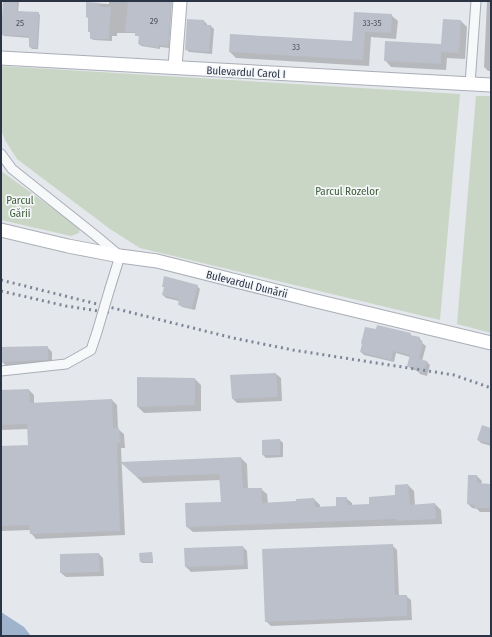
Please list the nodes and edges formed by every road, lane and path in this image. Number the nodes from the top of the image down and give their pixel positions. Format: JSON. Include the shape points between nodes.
{"nodes":[{"id":1,"x":180,"y":1,"type":"edge"},
{"id":2,"x":476,"y":1,"type":"edge"},
{"id":3,"x":1,"y":58,"type":"edge"},
{"id":4,"x":175,"y":67,"type":"junction"},
{"id":5,"x":470,"y":84,"type":"junction"},
{"id":6,"x":491,"y":85,"type":"edge"},
{"id":7,"x":1,"y":154,"type":"edge"},
{"id":8,"x":1,"y":230,"type":"edge"},
{"id":9,"x":120,"y":256,"type":"junction"},
{"id":10,"x":491,"y":343,"type":"edge"},
{"id":11,"x":1,"y":371,"type":"edge"}],
"edges":[{"from":1,"to":4,"type":"street"},
{"from":2,"to":5,"type":"street"},
{"from":3,"to":4,"type":"street","name":"Bulevardul Carol I"},
{"from":4,"to":5,"type":"street","name":"Bulevardul Carol I"},
{"from":5,"to":6,"type":"street","name":"Bulevardul Carol I"},
{"from":7,"to":9,"type":"street","via":[[12,170]]},
{"from":8,"to":9,"type":"street","name":"Bulevardul Dunării"},
{"from":9,"to":10,"type":"street","name":"Bulevardul Dunării","via":[[157,261]]},
{"from":9,"to":11,"type":"street","bridge":true,"via":[[91,350],[66,364]]}]}
